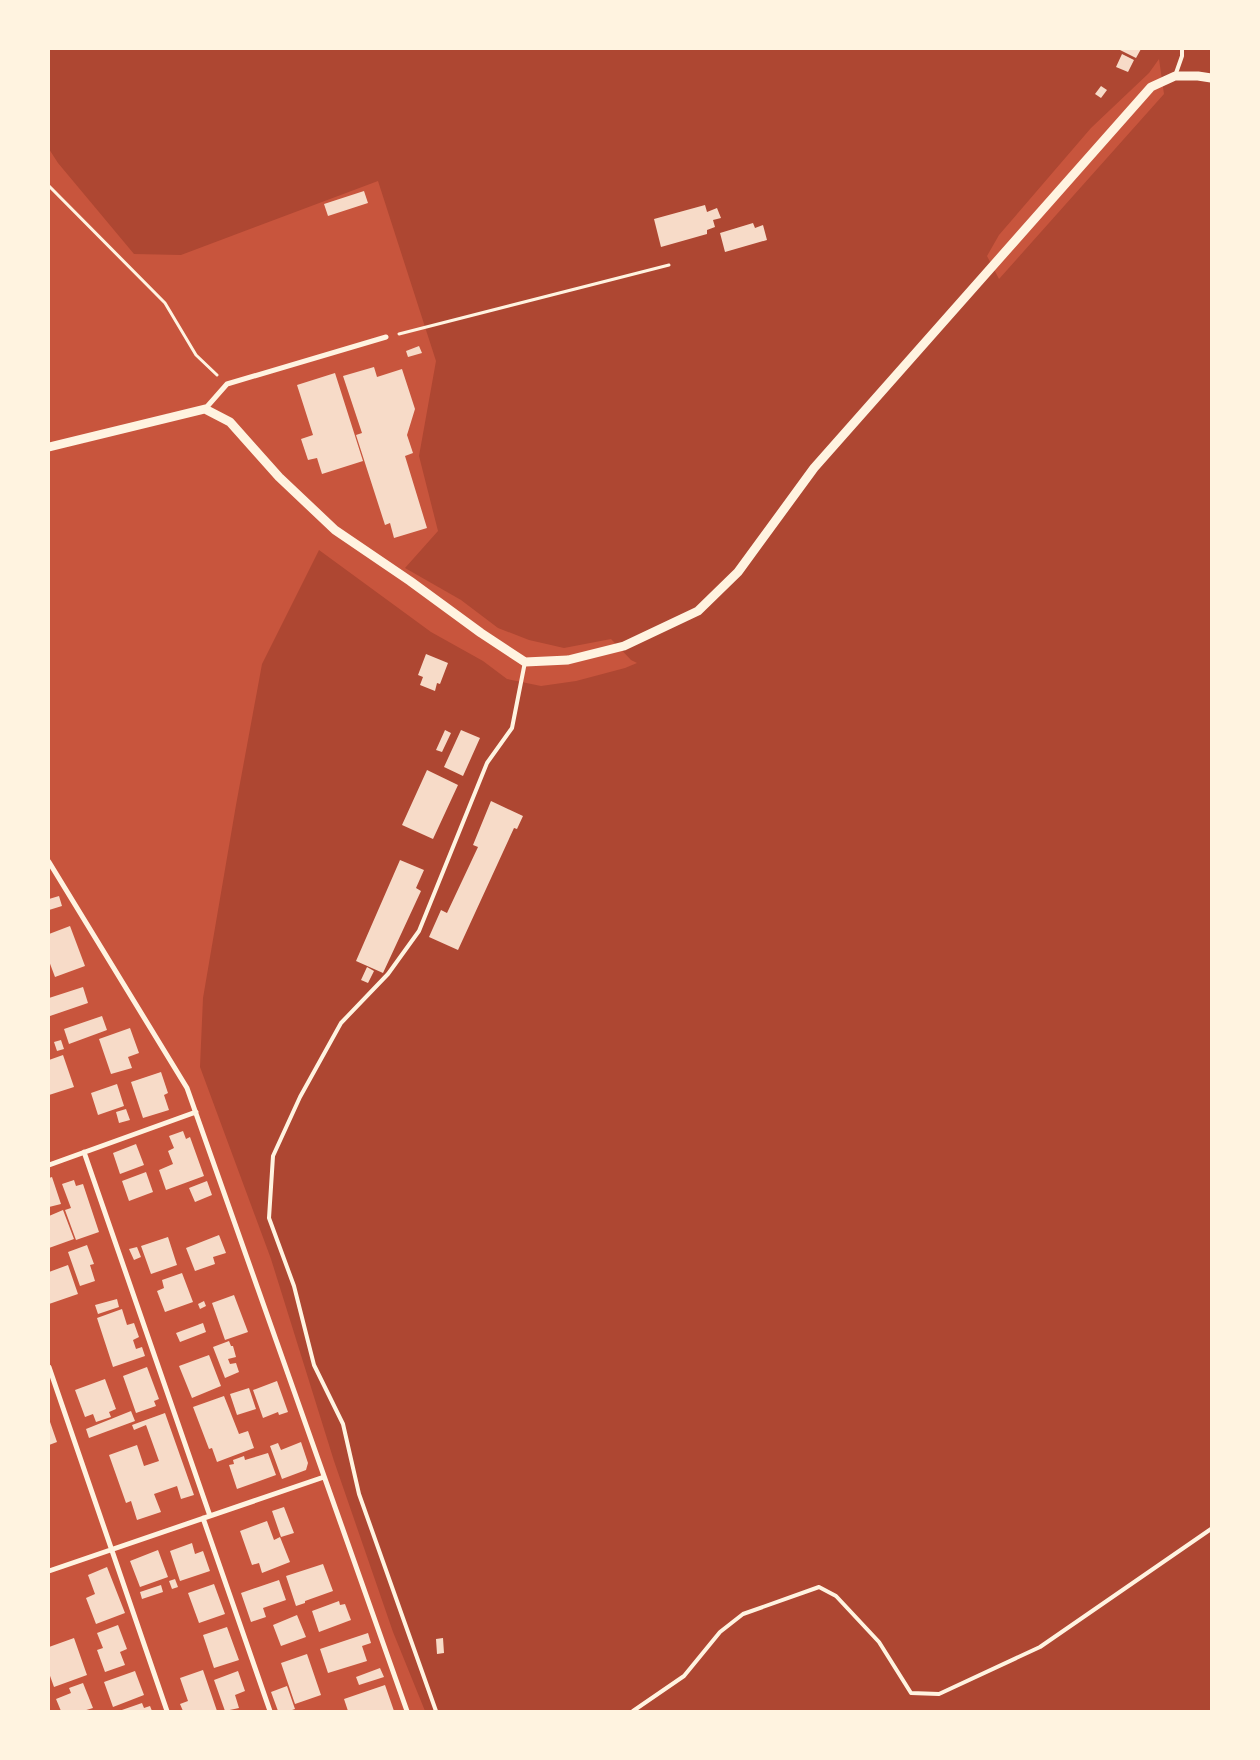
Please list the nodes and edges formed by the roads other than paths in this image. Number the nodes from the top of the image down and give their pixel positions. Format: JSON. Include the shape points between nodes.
{"nodes":[{"id":1,"x":1182,"y":49,"type":"edge"},
{"id":2,"x":1175,"y":76,"type":"junction"},
{"id":3,"x":1211,"y":78,"type":"edge"},
{"id":4,"x":386,"y":337,"type":"road end"},
{"id":5,"x":205,"y":410,"type":"junction"},
{"id":6,"x":49,"y":447,"type":"edge"},
{"id":7,"x":525,"y":662,"type":"junction"},
{"id":8,"x":49,"y":862,"type":"edge"},
{"id":9,"x":196,"y":1112,"type":"junction"},
{"id":10,"x":84,"y":1152,"type":"junction"},
{"id":11,"x":49,"y":1164,"type":"edge"},
{"id":12,"x":49,"y":1367,"type":"edge"},
{"id":13,"x":324,"y":1477,"type":"junction"},
{"id":14,"x":210,"y":1516,"type":"junction"},
{"id":15,"x":203,"y":1518,"type":"junction"},
{"id":16,"x":1211,"y":1529,"type":"edge"},
{"id":17,"x":111,"y":1549,"type":"junction"},
{"id":18,"x":49,"y":1571,"type":"edge"},
{"id":19,"x":167,"y":1711,"type":"edge"},
{"id":20,"x":270,"y":1711,"type":"edge"},
{"id":21,"x":407,"y":1711,"type":"edge"},
{"id":22,"x":436,"y":1711,"type":"edge"},
{"id":23,"x":633,"y":1711,"type":"edge"}],
"edges":[{"from":1,"to":2,"type":"lane"},
{"from":2,"to":3,"type":"street"},
{"from":2,"to":7,"type":"street","via":[[1152,87],[814,468],[738,572],[698,611],[624,646],[568,660]]},
{"from":4,"to":5,"type":"street","via":[[227,384]]},
{"from":5,"to":6,"type":"street"},
{"from":5,"to":7,"type":"street","via":[[230,422],[279,477],[336,530]]},
{"from":7,"to":22,"type":"lane","via":[[512,728],[486,763],[419,931],[388,974],[341,1023],[300,1097],[273,1156],[269,1218],[294,1286],[314,1365],[342,1424],[359,1494]]},
{"from":8,"to":9,"type":"street","via":[[182,1080]]},
{"from":9,"to":10,"type":"street"},
{"from":9,"to":13,"type":"street"},
{"from":10,"to":11,"type":"street"},
{"from":10,"to":14,"type":"street"},
{"from":12,"to":17,"type":"street"},
{"from":13,"to":14,"type":"street"},
{"from":13,"to":21,"type":"street"},
{"from":14,"to":15,"type":"street"},
{"from":15,"to":17,"type":"street"},
{"from":15,"to":20,"type":"street"},
{"from":16,"to":23,"type":"lane","via":[[1040,1646],[939,1694],[911,1693],[879,1642],[836,1596],[819,1587],[743,1614],[720,1632],[684,1676]]},
{"from":17,"to":18,"type":"street"},
{"from":17,"to":19,"type":"street"}]}
